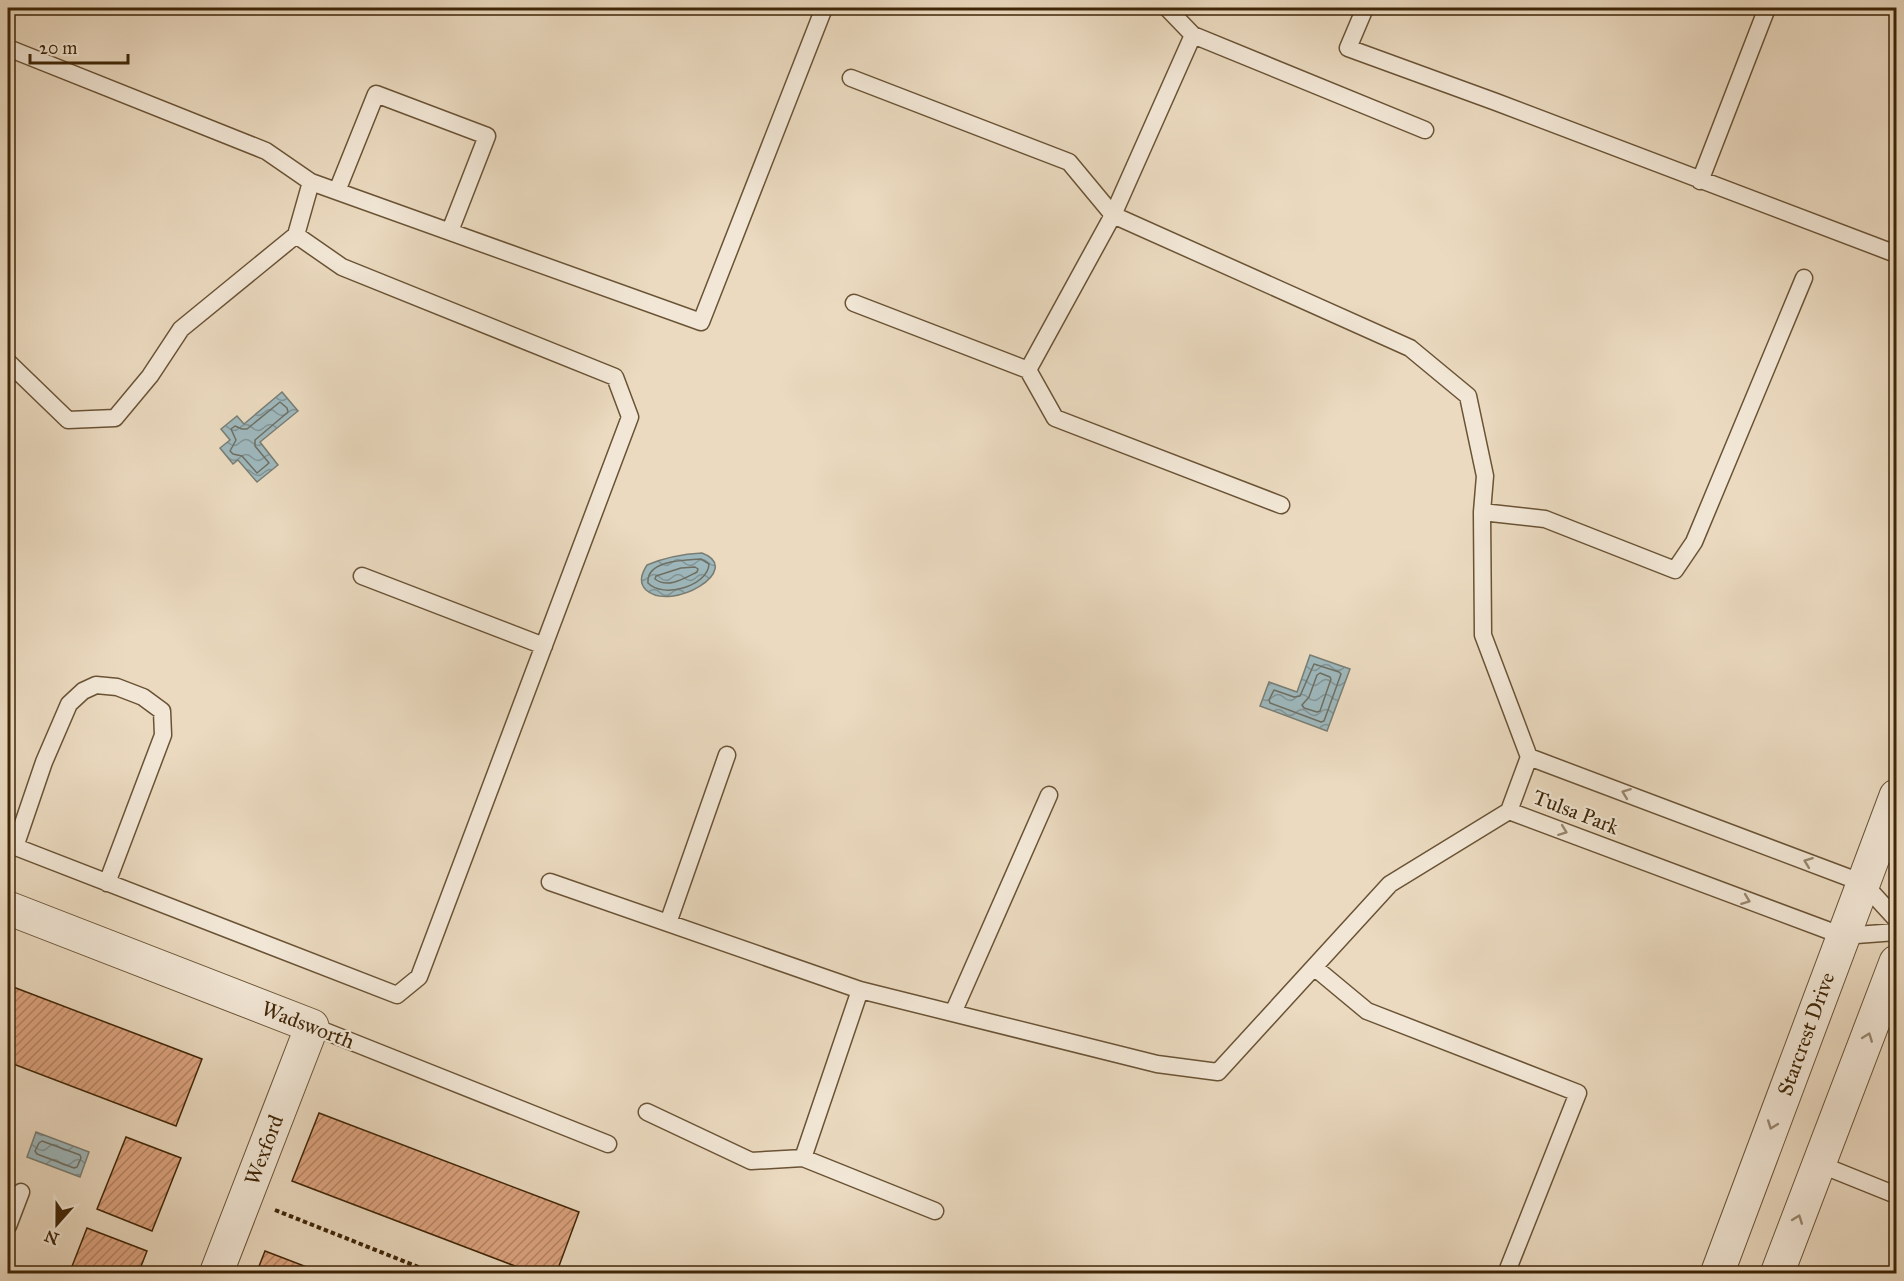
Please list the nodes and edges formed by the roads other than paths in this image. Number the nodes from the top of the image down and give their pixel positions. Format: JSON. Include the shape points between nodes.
{"nodes":[{"id":1,"x":824,"y":8,"type":"edge"},
{"id":2,"x":1167,"y":8,"type":"edge"},
{"id":3,"x":1365,"y":8,"type":"edge"},
{"id":4,"x":1767,"y":8,"type":"edge"},
{"id":5,"x":1193,"y":35,"type":"junction"},
{"id":6,"x":8,"y":48,"type":"edge"},
{"id":7,"x":851,"y":78,"type":"dead end"},
{"id":8,"x":1425,"y":130,"type":"dead end"},
{"id":9,"x":1700,"y":181,"type":"junction"},
{"id":10,"x":311,"y":182,"type":"junction"},
{"id":11,"x":337,"y":191,"type":"junction"},
{"id":12,"x":1113,"y":215,"type":"junction"},
{"id":13,"x":450,"y":231,"type":"junction"},
{"id":14,"x":296,"y":235,"type":"junction"},
{"id":15,"x":1896,"y":254,"type":"edge"},
{"id":16,"x":1804,"y":278,"type":"dead end"},
{"id":17,"x":854,"y":303,"type":"dead end"},
{"id":18,"x":8,"y":362,"type":"edge"},
{"id":19,"x":1028,"y":370,"type":"junction"},
{"id":20,"x":1281,"y":505,"type":"dead end"},
{"id":21,"x":1482,"y":512,"type":"junction"},
{"id":22,"x":362,"y":576,"type":"dead end"},
{"id":23,"x":543,"y":646,"type":"junction"},
{"id":24,"x":727,"y":754,"type":"dead end"},
{"id":25,"x":1529,"y":757,"type":"junction"},
{"id":26,"x":1049,"y":795,"type":"dead end"},
{"id":27,"x":1896,"y":796,"type":"edge"},
{"id":28,"x":1509,"y":811,"type":"junction"},
{"id":29,"x":11,"y":845,"type":"edge"},
{"id":30,"x":550,"y":882,"type":"dead end"},
{"id":31,"x":107,"y":883,"type":"junction"},
{"id":32,"x":1863,"y":883,"type":"junction"},
{"id":33,"x":8,"y":908,"type":"edge"},
{"id":34,"x":1896,"y":919,"type":"edge"},
{"id":35,"x":668,"y":923,"type":"junction"},
{"id":36,"x":1896,"y":932,"type":"edge"},
{"id":37,"x":1843,"y":936,"type":"junction"},
{"id":38,"x":1896,"y":962,"type":"edge"},
{"id":39,"x":1314,"y":967,"type":"junction"},
{"id":40,"x":860,"y":990,"type":"junction"},
{"id":41,"x":953,"y":1013,"type":"junction"},
{"id":42,"x":312,"y":1026,"type":"junction"},
{"id":43,"x":647,"y":1112,"type":"dead end"},
{"id":44,"x":608,"y":1144,"type":"dead end"},
{"id":45,"x":803,"y":1158,"type":"junction"},
{"id":46,"x":1819,"y":1164,"type":"junction"},
{"id":47,"x":21,"y":1192,"type":"dead end"},
{"id":48,"x":1896,"y":1195,"type":"edge"},
{"id":49,"x":935,"y":1211,"type":"dead end"},
{"id":50,"x":8,"y":1226,"type":"edge"},
{"id":51,"x":216,"y":1274,"type":"edge"},
{"id":52,"x":1506,"y":1274,"type":"edge"},
{"id":53,"x":1717,"y":1274,"type":"edge"},
{"id":54,"x":1777,"y":1274,"type":"edge"}],
"edges":[{"from":1,"to":13,"type":"lane","via":[[701,322]]},
{"from":2,"to":5,"type":"lane"},
{"from":3,"to":9,"type":"lane","via":[[1348,48]]},
{"from":4,"to":9,"type":"lane"},
{"from":5,"to":8,"type":"lane"},
{"from":5,"to":12,"type":"lane"},
{"from":6,"to":10,"type":"lane","via":[[266,152]]},
{"from":7,"to":12,"type":"lane","via":[[1069,162]]},
{"from":9,"to":15,"type":"lane"},
{"from":10,"to":11,"type":"lane"},
{"from":10,"to":14,"type":"lane"},
{"from":11,"to":13,"type":"lane"},
{"from":11,"to":13,"type":"lane","via":[[376,93],[487,136]]},
{"from":12,"to":19,"type":"lane"},
{"from":12,"to":21,"type":"lane","via":[[1410,348],[1468,396],[1485,476]]},
{"from":14,"to":18,"type":"lane","via":[[181,329],[150,376],[115,418],[68,420]]},
{"from":14,"to":23,"type":"lane","via":[[342,267],[615,377],[630,417]]},
{"from":16,"to":21,"type":"lane","via":[[1694,542],[1675,570],[1545,519]]},
{"from":17,"to":19,"type":"lane"},
{"from":19,"to":20,"type":"lane","via":[[1054,418]]},
{"from":21,"to":25,"type":"lane","via":[[1483,635]]},
{"from":22,"to":23,"type":"lane"},
{"from":23,"to":31,"type":"lane","via":[[419,977],[397,995]]},
{"from":24,"to":35,"type":"lane"},
{"from":25,"to":28,"type":"lane","name":"Tulsa Park"},
{"from":32,"to":25,"type":"lane","name":"Tulsa Park","one_way":true},
{"from":26,"to":41,"type":"lane"},
{"from":27,"to":32,"type":"street","name":"Starcrest Drive"},
{"from":28,"to":37,"type":"lane","name":"Tulsa Park","one_way":true},
{"from":28,"to":39,"type":"lane","via":[[1390,884]]},
{"from":29,"to":31,"type":"lane"},
{"from":29,"to":31,"type":"lane","via":[[69,704],[96,685],[117,687],[162,711],[163,735]]},
{"from":30,"to":35,"type":"lane"},
{"from":32,"to":34,"type":"lane","name":"Tulsa Park"},
{"from":32,"to":37,"type":"street","name":"Starcrest Drive"},
{"from":33,"to":42,"type":"street","name":"Wadsworth"},
{"from":35,"to":40,"type":"lane"},
{"from":36,"to":37,"type":"lane","name":"Tulsa Park"},
{"from":37,"to":53,"type":"street","name":"Starcrest Drive","one_way":true},
{"from":46,"to":38,"type":"street","one_way":true},
{"from":39,"to":41,"type":"lane","via":[[1218,1072],[1157,1064]]},
{"from":39,"to":52,"type":"lane","via":[[1367,1011],[1578,1093]]},
{"from":40,"to":41,"type":"lane"},
{"from":40,"to":45,"type":"lane"},
{"from":42,"to":44,"type":"lane","name":"Wadsworth"},
{"from":42,"to":51,"type":"street","name":"Wexford"},
{"from":43,"to":45,"type":"lane","via":[[751,1161]]},
{"from":45,"to":49,"type":"lane"},
{"from":46,"to":48,"type":"lane"},
{"from":54,"to":46,"type":"street","one_way":true},
{"from":47,"to":50,"type":"lane"}]}
